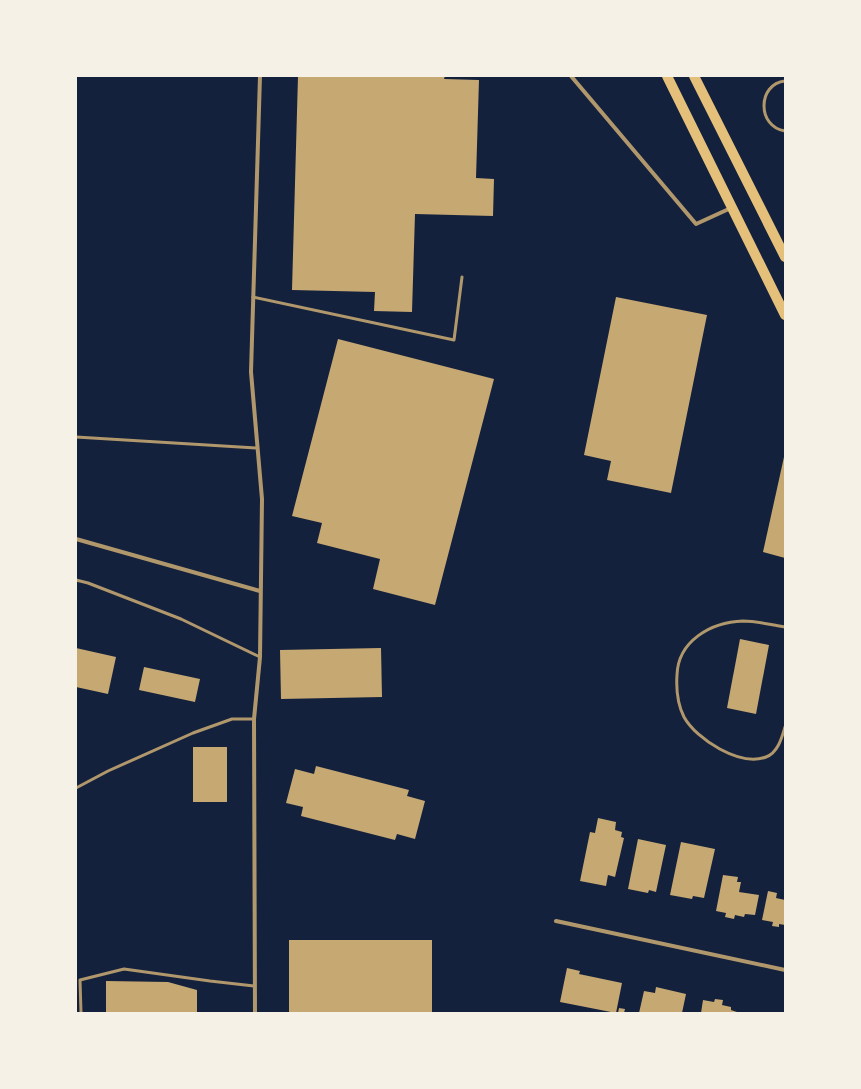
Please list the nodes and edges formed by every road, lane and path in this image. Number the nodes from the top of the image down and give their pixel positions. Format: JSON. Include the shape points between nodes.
{"nodes":[{"id":1,"x":260,"y":76,"type":"edge"},
{"id":2,"x":571,"y":76,"type":"edge"},
{"id":3,"x":667,"y":76,"type":"edge"},
{"id":4,"x":694,"y":76,"type":"edge"},
{"id":5,"x":785,"y":81,"type":"edge"},
{"id":6,"x":785,"y":131,"type":"edge"},
{"id":7,"x":732,"y":208,"type":"junction"},
{"id":8,"x":785,"y":257,"type":"edge"},
{"id":9,"x":462,"y":277,"type":"dead end"},
{"id":10,"x":253,"y":297,"type":"junction"},
{"id":11,"x":785,"y":315,"type":"edge"},
{"id":12,"x":76,"y":437,"type":"edge"},
{"id":13,"x":257,"y":448,"type":"junction"},
{"id":14,"x":76,"y":539,"type":"edge"},
{"id":15,"x":76,"y":580,"type":"edge"},
{"id":16,"x":260,"y":591,"type":"junction"},
{"id":17,"x":785,"y":627,"type":"edge"},
{"id":18,"x":260,"y":657,"type":"junction"},
{"id":19,"x":254,"y":719,"type":"junction"},
{"id":20,"x":785,"y":727,"type":"edge"},
{"id":21,"x":76,"y":788,"type":"edge"},
{"id":22,"x":556,"y":921,"type":"dead end"},
{"id":23,"x":785,"y":970,"type":"edge"},
{"id":24,"x":254,"y":986,"type":"junction"},
{"id":25,"x":81,"y":1013,"type":"edge"},
{"id":26,"x":255,"y":1013,"type":"edge"}],
"edges":[{"from":1,"to":10,"type":"street"},
{"from":2,"to":7,"type":"street","via":[[696,224]]},
{"from":3,"to":7,"type":"main road"},
{"from":4,"to":8,"type":"main road"},
{"from":5,"to":6,"type":"lane","via":[[774,85],[768,91],[763,106],[768,122],[775,128]]},
{"from":7,"to":11,"type":"main road"},
{"from":9,"to":10,"type":"lane","via":[[454,340]]},
{"from":10,"to":13,"type":"street","via":[[250,372]]},
{"from":12,"to":13,"type":"lane"},
{"from":13,"to":16,"type":"street","via":[[262,499]]},
{"from":14,"to":16,"type":"street"},
{"from":15,"to":18,"type":"lane","via":[[181,618]]},
{"from":16,"to":18,"type":"street"},
{"from":17,"to":20,"type":"lane","via":[[743,621],[728,623],[704,632],[687,646],[681,656],[677,668],[676,687],[679,705],[691,727],[702,738],[730,754],[747,758],[767,757],[779,744]]},
{"from":18,"to":19,"type":"street"},
{"from":19,"to":21,"type":"lane","via":[[232,719],[200,731],[108,771]]},
{"from":19,"to":24,"type":"street"},
{"from":22,"to":23,"type":"street"},
{"from":24,"to":25,"type":"lane","via":[[124,969],[80,980]]},
{"from":24,"to":26,"type":"street"}]}
